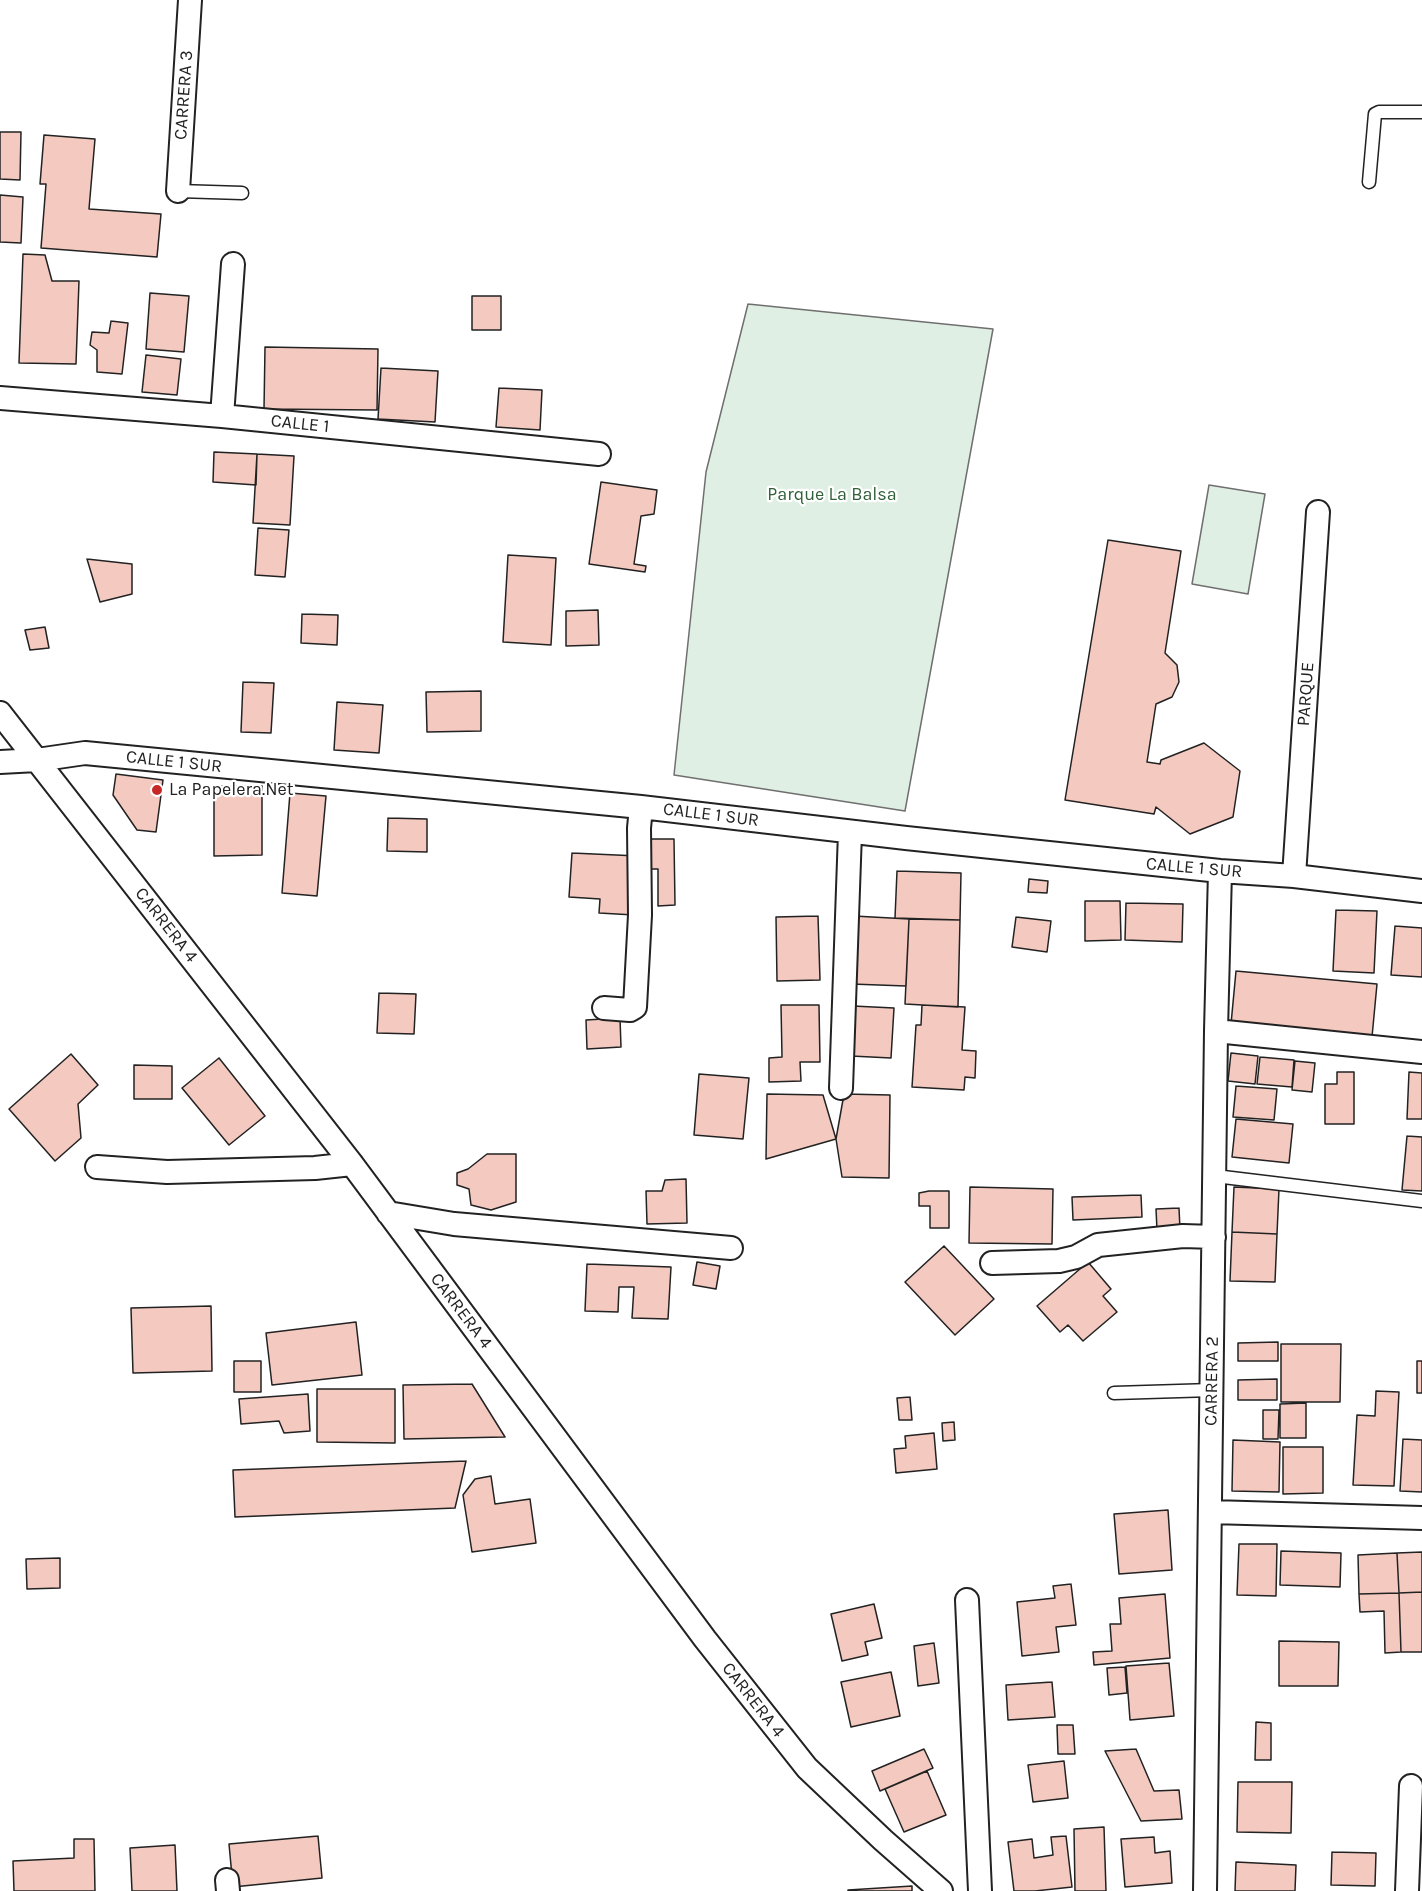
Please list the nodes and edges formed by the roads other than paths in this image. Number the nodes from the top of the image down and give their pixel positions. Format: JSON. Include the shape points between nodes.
{"nodes":[{"id":1,"x":190,"y":0,"type":"edge"},
{"id":2,"x":1422,"y":112,"type":"edge"},
{"id":3,"x":1369,"y":182,"type":"dead end"},
{"id":4,"x":178,"y":190,"type":"joint"},
{"id":5,"x":242,"y":193,"type":"dead end"},
{"id":6,"x":233,"y":264,"type":"dead end"},
{"id":7,"x":0,"y":398,"type":"edge"},
{"id":8,"x":222,"y":416,"type":"junction"},
{"id":9,"x":599,"y":454,"type":"dead end"},
{"id":10,"x":1318,"y":512,"type":"dead end"},
{"id":11,"x":0,"y":713,"type":"edge"},
{"id":12,"x":37,"y":760,"type":"junction"},
{"id":13,"x":0,"y":762,"type":"edge"},
{"id":14,"x":641,"y":807,"type":"junction"},
{"id":15,"x":850,"y":831,"type":"junction"},
{"id":16,"x":1220,"y":871,"type":"junction"},
{"id":17,"x":1294,"y":876,"type":"junction"},
{"id":18,"x":1422,"y":891,"type":"edge"},
{"id":19,"x":604,"y":1008,"type":"dead end"},
{"id":20,"x":1216,"y":1031,"type":"junction"},
{"id":21,"x":1422,"y":1052,"type":"edge"},
{"id":22,"x":841,"y":1088,"type":"dead end"},
{"id":23,"x":352,"y":1164,"type":"junction"},
{"id":24,"x":97,"y":1167,"type":"dead end"},
{"id":25,"x":1215,"y":1176,"type":"junction"},
{"id":26,"x":1422,"y":1201,"type":"edge"},
{"id":27,"x":388,"y":1213,"type":"junction"},
{"id":28,"x":1214,"y":1237,"type":"junction"},
{"id":29,"x":731,"y":1248,"type":"dead end"},
{"id":30,"x":992,"y":1263,"type":"dead end"},
{"id":31,"x":1212,"y":1390,"type":"junction"},
{"id":32,"x":1114,"y":1392,"type":"dead end"},
{"id":33,"x":1211,"y":1512,"type":"junction"},
{"id":34,"x":1422,"y":1518,"type":"edge"},
{"id":35,"x":967,"y":1600,"type":"dead end"},
{"id":36,"x":1412,"y":1786,"type":"dead end"},
{"id":37,"x":941,"y":1891,"type":"edge"},
{"id":38,"x":980,"y":1891,"type":"edge"},
{"id":39,"x":1205,"y":1891,"type":"edge"},
{"id":40,"x":1407,"y":1891,"type":"edge"}],
"edges":[{"from":1,"to":4,"type":"street","name":"CARRERA 3"},
{"from":2,"to":3,"type":"lane","via":[[1375,114]]},
{"from":4,"to":5,"type":"lane"},
{"from":6,"to":8,"type":"street"},
{"from":7,"to":8,"type":"street","name":"CALLE 1"},
{"from":8,"to":9,"type":"street","name":"CALLE 1"},
{"from":10,"to":17,"type":"street","name":"PARQUE"},
{"from":11,"to":12,"type":"street","name":"CARRERA 4"},
{"from":12,"to":13,"type":"street","name":"CALLE 1 SUR"},
{"from":12,"to":14,"type":"street","name":"CALLE 1 SUR","via":[[85,753]]},
{"from":12,"to":23,"type":"street","name":"CARRERA 4"},
{"from":14,"to":15,"type":"street","name":"CALLE 1 SUR"},
{"from":14,"to":19,"type":"street","via":[[635,1007]]},
{"from":15,"to":16,"type":"street","name":"CALLE 1 SUR"},
{"from":15,"to":22,"type":"street"},
{"from":16,"to":17,"type":"street","name":"CALLE 1 SUR"},
{"from":16,"to":20,"type":"street","name":"CARRERA 2"},
{"from":17,"to":18,"type":"street","name":"CALLE 1 SUR"},
{"from":20,"to":21,"type":"street"},
{"from":20,"to":25,"type":"street","name":"CARRERA 2"},
{"from":23,"to":24,"type":"street","via":[[167,1172]]},
{"from":23,"to":27,"type":"street","name":"CARRERA 4"},
{"from":25,"to":26,"type":"lane"},
{"from":25,"to":28,"type":"street","name":"CARRERA 2"},
{"from":27,"to":29,"type":"street","via":[[454,1224]]},
{"from":27,"to":37,"type":"street","name":"CARRERA 4","via":[[705,1640],[807,1768]]},
{"from":28,"to":30,"type":"street","via":[[1184,1236],[1098,1245],[1059,1261]]},
{"from":28,"to":31,"type":"street","name":"CARRERA 2"},
{"from":31,"to":32,"type":"lane"},
{"from":31,"to":33,"type":"street","name":"CARRERA 2"},
{"from":33,"to":34,"type":"street"},
{"from":33,"to":39,"type":"street","name":"CARRERA 2"},
{"from":35,"to":38,"type":"street"},
{"from":36,"to":40,"type":"street"}]}
